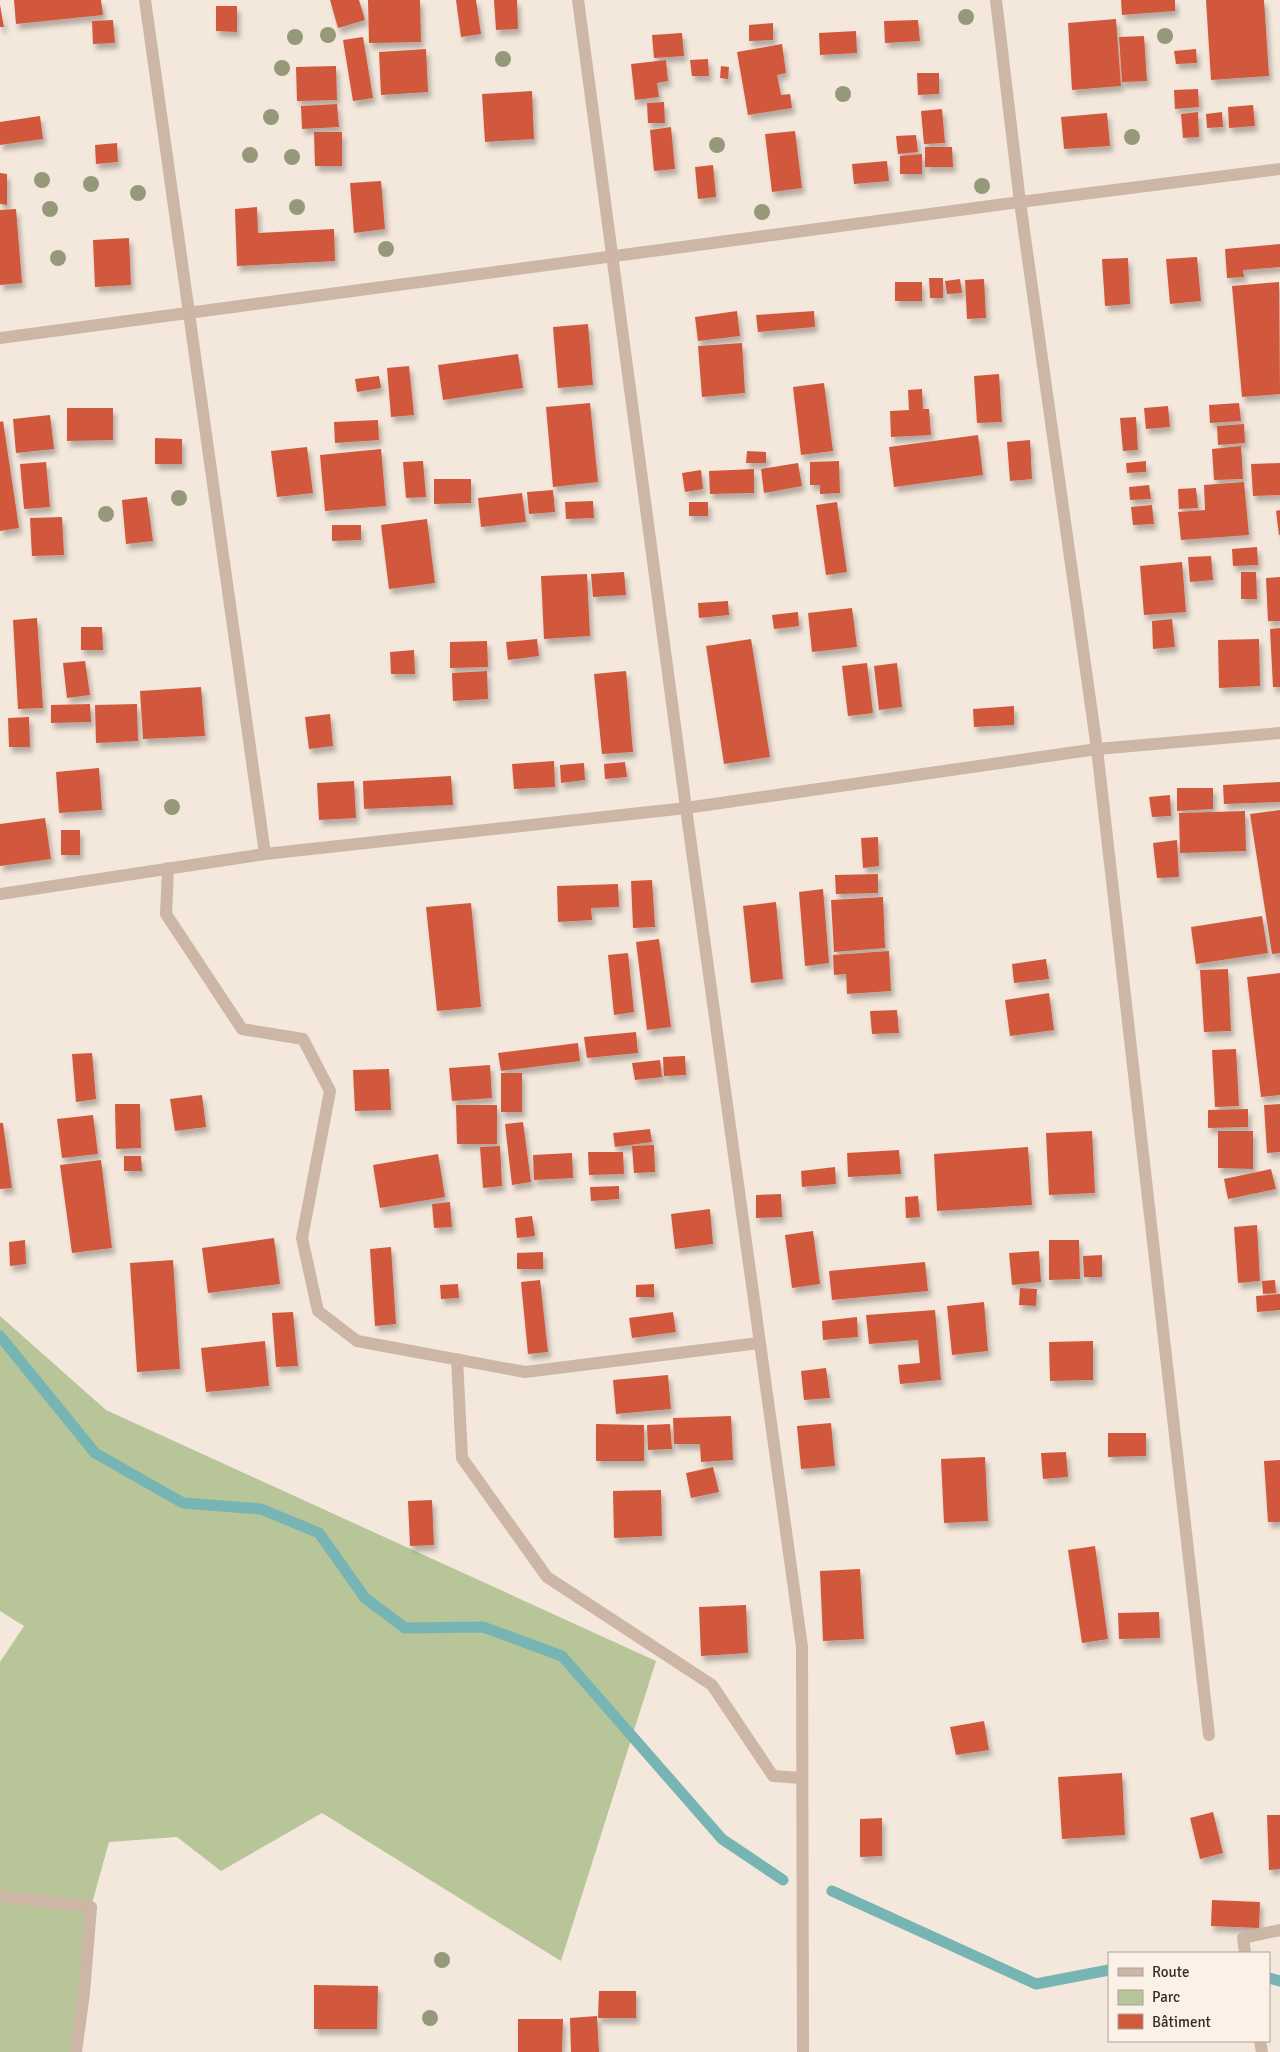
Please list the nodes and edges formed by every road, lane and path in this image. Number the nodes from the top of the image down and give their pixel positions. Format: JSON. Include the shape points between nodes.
{"nodes":[{"id":1,"x":145,"y":0,"type":"edge"},
{"id":2,"x":578,"y":0,"type":"edge"},
{"id":3,"x":996,"y":0,"type":"edge"},
{"id":4,"x":1280,"y":169,"type":"edge"},
{"id":5,"x":1020,"y":202,"type":"junction"},
{"id":6,"x":612,"y":256,"type":"junction"},
{"id":7,"x":188,"y":313,"type":"junction"},
{"id":8,"x":0,"y":338,"type":"edge"},
{"id":9,"x":1280,"y":733,"type":"edge"},
{"id":10,"x":1097,"y":749,"type":"junction"},
{"id":11,"x":686,"y":808,"type":"junction"},
{"id":12,"x":265,"y":854,"type":"junction"},
{"id":13,"x":168,"y":868,"type":"junction"},
{"id":14,"x":0,"y":894,"type":"edge"},
{"id":15,"x":759,"y":1343,"type":"junction"},
{"id":16,"x":457,"y":1359,"type":"junction"},
{"id":17,"x":1209,"y":1735,"type":"dead end"},
{"id":18,"x":802,"y":1778,"type":"junction"},
{"id":19,"x":0,"y":1896,"type":"edge"},
{"id":20,"x":1280,"y":1930,"type":"edge"},
{"id":21,"x":1245,"y":1952,"type":"edge"},
{"id":22,"x":76,"y":2052,"type":"edge"},
{"id":23,"x":803,"y":2052,"type":"edge"}],
"edges":[{"from":1,"to":7,"type":"street"},
{"from":2,"to":6,"type":"street"},
{"from":3,"to":5,"type":"street"},
{"from":4,"to":5,"type":"street"},
{"from":5,"to":6,"type":"street"},
{"from":5,"to":10,"type":"street"},
{"from":6,"to":7,"type":"street"},
{"from":6,"to":11,"type":"street"},
{"from":7,"to":8,"type":"street"},
{"from":7,"to":12,"type":"street"},
{"from":9,"to":10,"type":"street"},
{"from":10,"to":11,"type":"street"},
{"from":10,"to":17,"type":"street"},
{"from":11,"to":12,"type":"street"},
{"from":11,"to":15,"type":"street"},
{"from":12,"to":13,"type":"street"},
{"from":13,"to":14,"type":"street"},
{"from":13,"to":16,"type":"street","via":[[166,914],[242,1029],[303,1039],[330,1091],[302,1238],[318,1311],[358,1341]]},
{"from":15,"to":16,"type":"street","via":[[525,1372]]},
{"from":15,"to":18,"type":"street","via":[[802,1647]]},
{"from":16,"to":18,"type":"street","via":[[462,1458],[547,1577],[712,1685],[773,1776]]},
{"from":18,"to":23,"type":"street"},
{"from":19,"to":22,"type":"street","via":[[91,1907]]},
{"from":20,"to":21,"type":"street","via":[[1243,1938]]}]}
